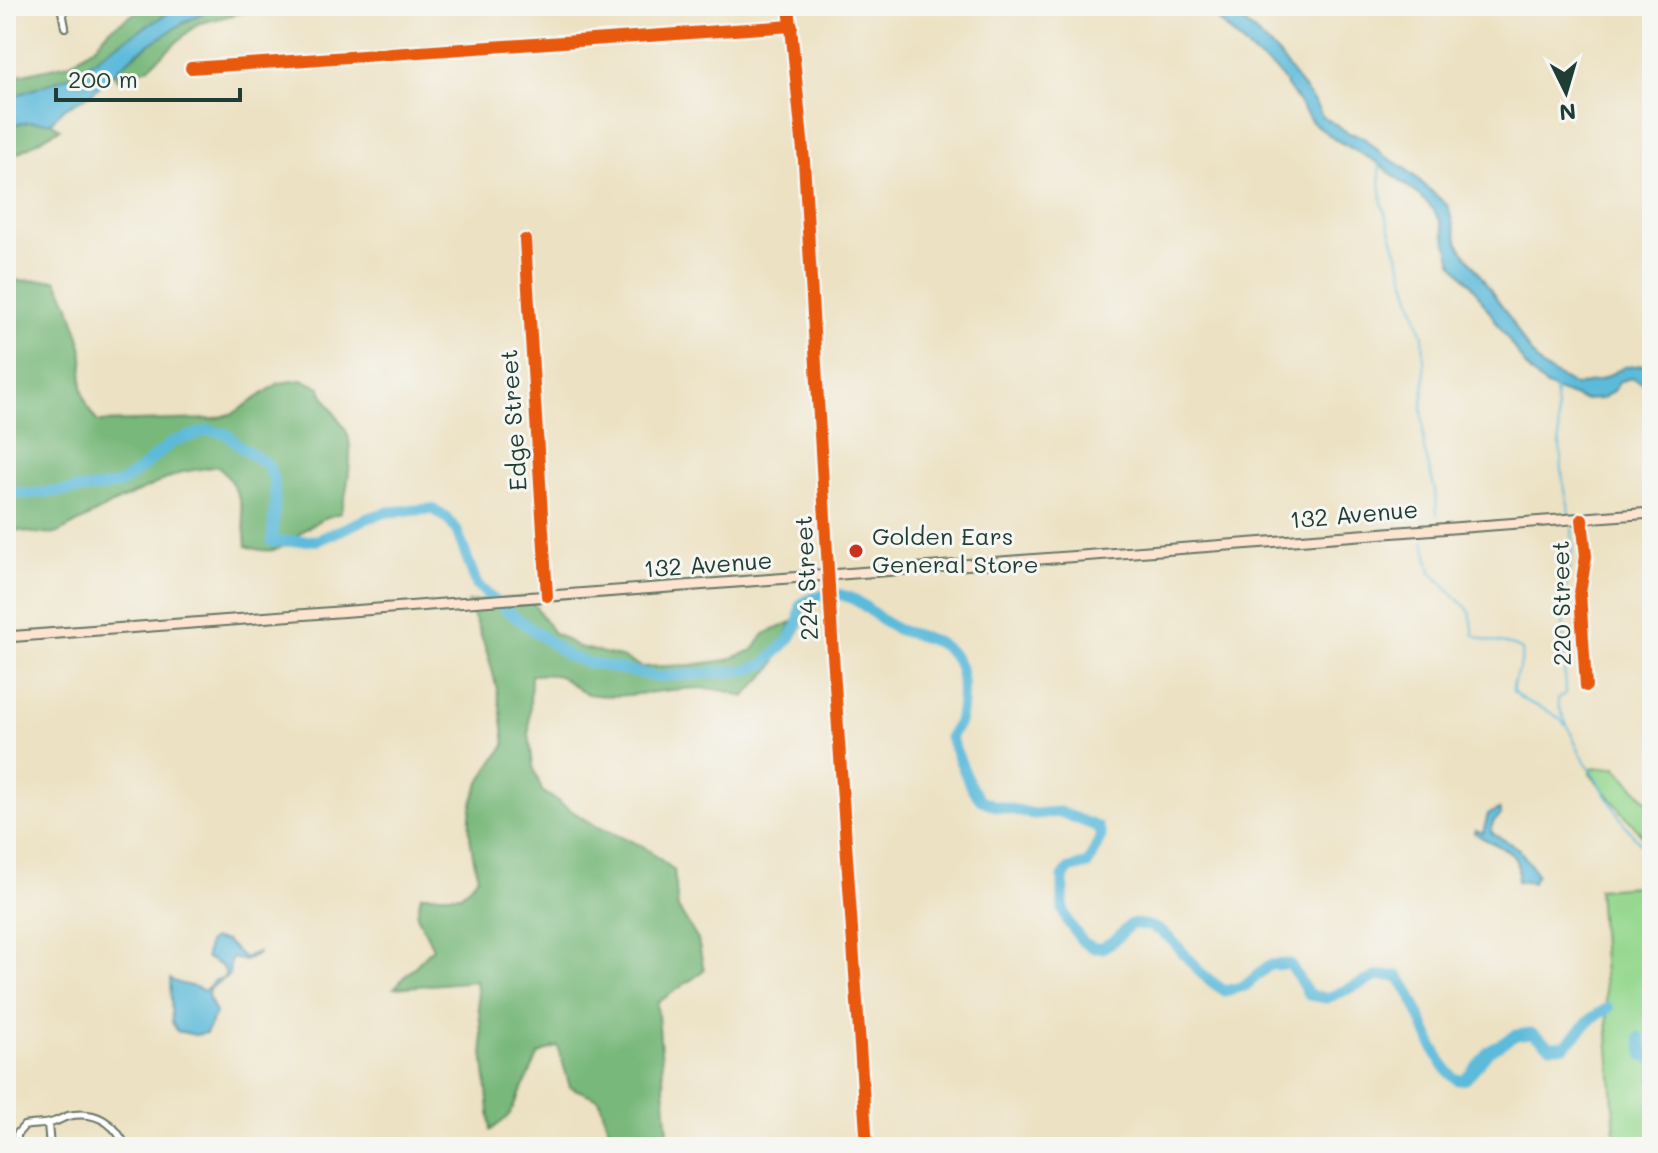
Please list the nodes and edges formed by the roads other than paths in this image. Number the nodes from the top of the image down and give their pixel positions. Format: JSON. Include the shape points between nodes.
{"nodes":[{"id":1,"x":61,"y":6,"type":"edge"},
{"id":2,"x":789,"y":6,"type":"edge"},
{"id":3,"x":792,"y":26,"type":"junction"},
{"id":4,"x":65,"y":27,"type":"dead end"},
{"id":5,"x":191,"y":68,"type":"dead end"},
{"id":6,"x":525,"y":240,"type":"dead end"},
{"id":7,"x":1652,"y":513,"type":"edge"},
{"id":8,"x":1582,"y":519,"type":"junction"},
{"id":9,"x":829,"y":580,"type":"junction"},
{"id":10,"x":547,"y":596,"type":"junction"},
{"id":11,"x":6,"y":637,"type":"edge"},
{"id":12,"x":1586,"y":686,"type":"dead end"},
{"id":13,"x":48,"y":1124,"type":"junction"},
{"id":14,"x":17,"y":1147,"type":"edge"},
{"id":15,"x":50,"y":1147,"type":"edge"},
{"id":16,"x":126,"y":1147,"type":"edge"},
{"id":17,"x":867,"y":1147,"type":"edge"}],
"edges":[{"from":1,"to":4,"type":"street"},
{"from":2,"to":3,"type":"main road","name":"224 Street"},
{"from":3,"to":5,"type":"street"},
{"from":3,"to":9,"type":"main road","name":"224 Street"},
{"from":6,"to":10,"type":"street","name":"Edge Street"},
{"from":7,"to":8,"type":"main road","name":"132 Avenue"},
{"from":8,"to":9,"type":"main road","name":"132 Avenue"},
{"from":8,"to":12,"type":"street","name":"220 Street"},
{"from":9,"to":10,"type":"main road","name":"132 Avenue"},
{"from":9,"to":17,"type":"main road","name":"224 Street"},
{"from":10,"to":11,"type":"main road","name":"132 Avenue"},
{"from":13,"to":14,"type":"street","via":[[19,1129]]},
{"from":13,"to":15,"type":"street"},
{"from":13,"to":16,"type":"street","via":[[90,1114],[114,1126]]}]}
